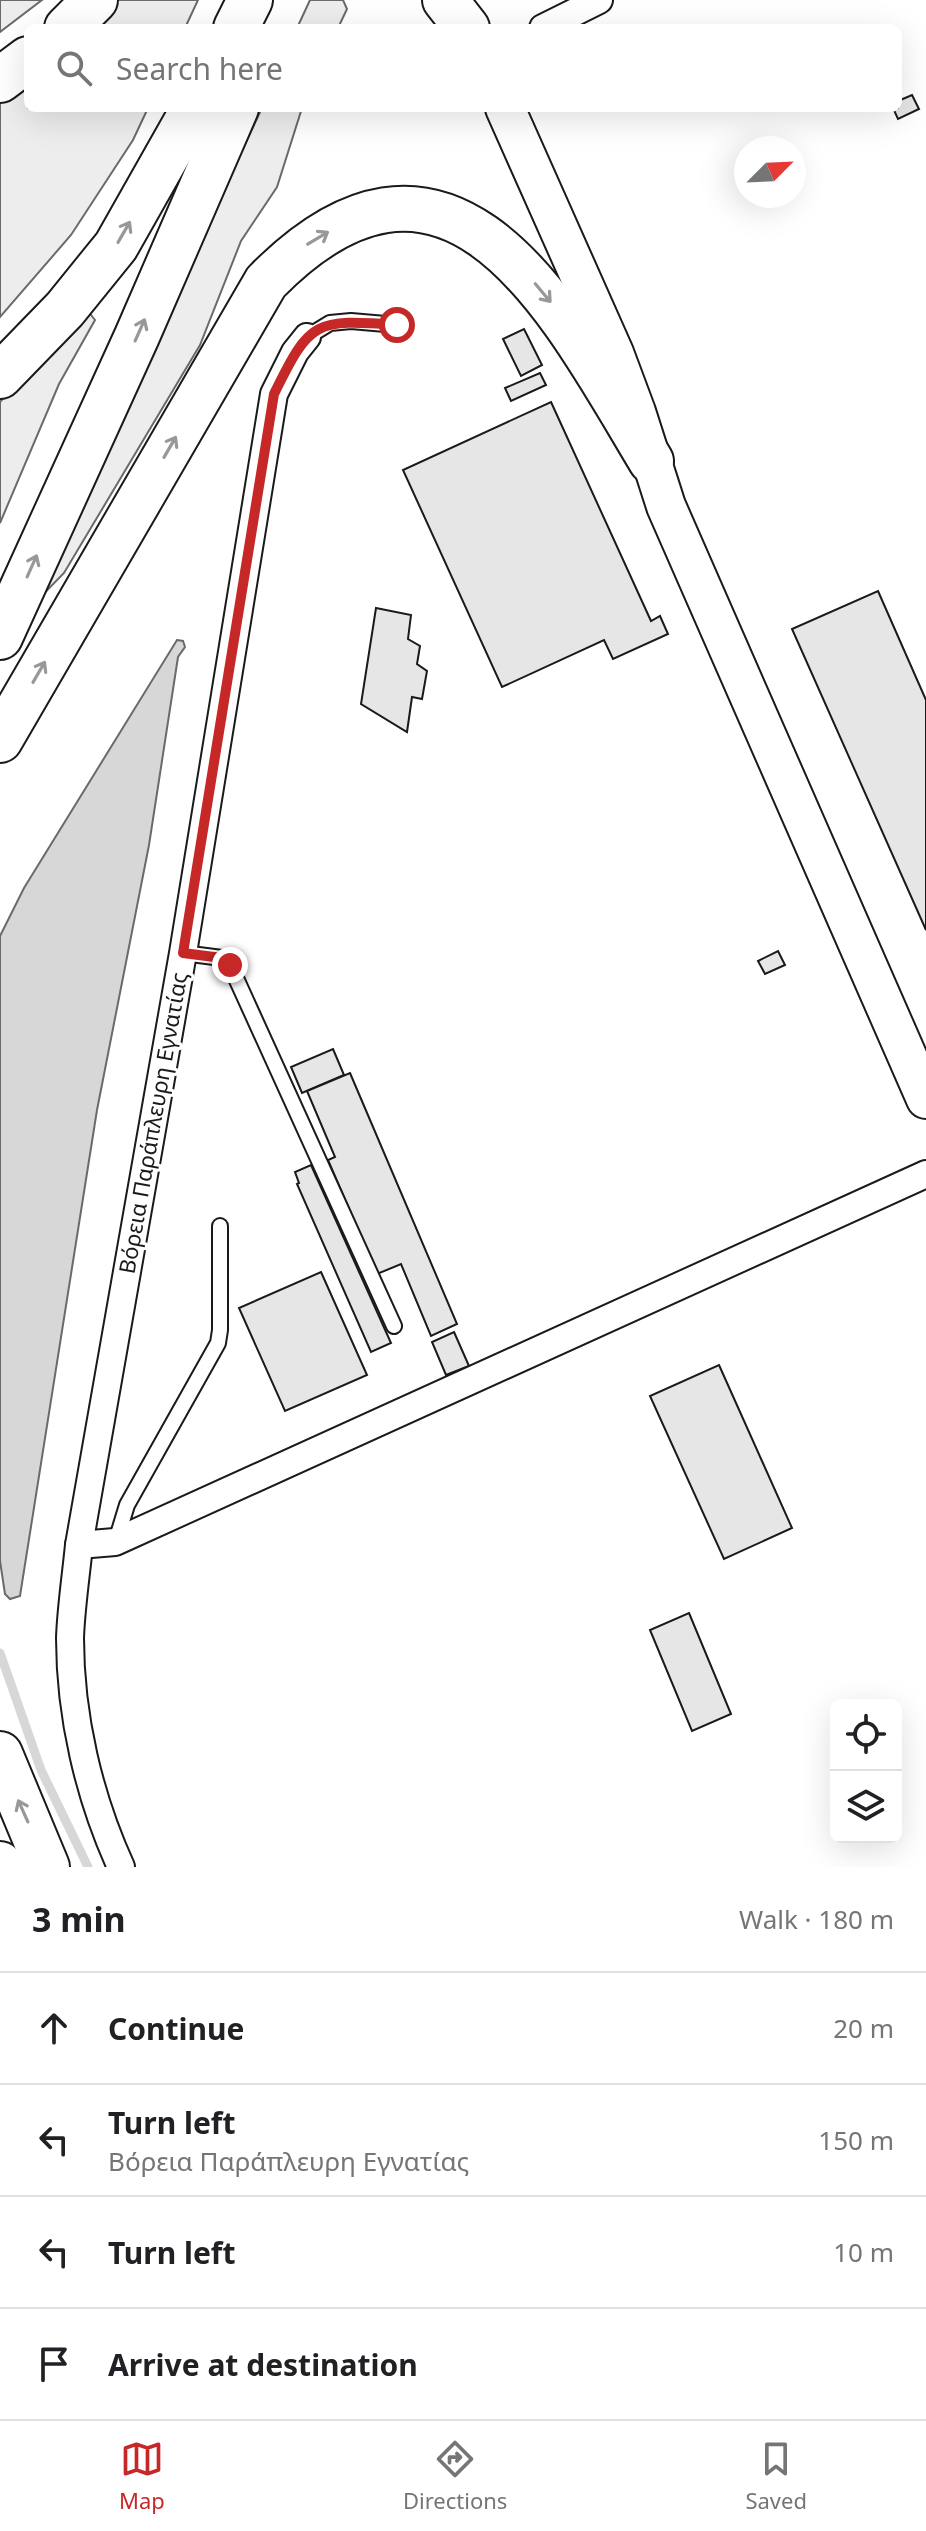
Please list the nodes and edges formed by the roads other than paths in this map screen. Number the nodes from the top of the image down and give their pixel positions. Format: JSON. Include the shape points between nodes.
{"nodes":[{"id":1,"x":95,"y":0,"type":"edge"},
{"id":2,"x":250,"y":0,"type":"edge"},
{"id":3,"x":278,"y":0,"type":"edge"},
{"id":4,"x":445,"y":0,"type":"edge"},
{"id":5,"x":461,"y":0,"type":"edge"},
{"id":6,"x":599,"y":0,"type":"edge"},
{"id":7,"x":71,"y":24,"type":"edge"},
{"id":8,"x":238,"y":24,"type":"edge"},
{"id":9,"x":269,"y":24,"type":"edge"},
{"id":10,"x":465,"y":24,"type":"edge"},
{"id":11,"x":467,"y":24,"type":"edge"},
{"id":12,"x":551,"y":24,"type":"edge"},
{"id":13,"x":24,"y":62,"type":"edge"},
{"id":14,"x":0,"y":80,"type":"edge"},
{"id":15,"x":192,"y":112,"type":"edge"},
{"id":16,"x":234,"y":112,"type":"edge"},
{"id":17,"x":507,"y":112,"type":"edge"},
{"id":18,"x":397,"y":325,"type":"dead end"},
{"id":19,"x":307,"y":337,"type":"joint"},
{"id":20,"x":0,"y":376,"type":"edge"},
{"id":21,"x":651,"y":461,"type":"junction"},
{"id":22,"x":0,"y":637,"type":"edge"},
{"id":23,"x":0,"y":740,"type":"edge"},
{"id":24,"x":183,"y":953,"type":"junction"},
{"id":25,"x":926,"y":1099,"type":"edge"},
{"id":26,"x":926,"y":1174,"type":"edge"},
{"id":27,"x":220,"y":1226,"type":"dead end"},
{"id":28,"x":394,"y":1326,"type":"dead end"},
{"id":29,"x":115,"y":1542,"type":"junction"},
{"id":30,"x":79,"y":1545,"type":"junction"},
{"id":31,"x":0,"y":1754,"type":"edge"},
{"id":32,"x":47,"y":1867,"type":"edge"},
{"id":33,"x":121,"y":1867,"type":"edge"}],
"edges":[{"from":1,"to":7,"type":"highway"},
{"from":2,"to":8,"type":"highway"},
{"from":3,"to":9,"type":"highway"},
{"from":4,"to":10,"type":"highway"},
{"from":5,"to":11,"type":"street"},
{"from":6,"to":12,"type":"street"},
{"from":13,"to":14,"type":"highway"},
{"from":20,"to":15,"type":"highway","one_way":true,"via":[[116,246]]},
{"from":22,"to":16,"type":"highway","one_way":true},
{"from":17,"to":21,"type":"street","via":[[614,353]]},
{"from":18,"to":19,"type":"lane","via":[[330,323]]},
{"from":19,"to":24,"type":"street","name":"Βόρεια Παράπλευρη Εγνατίας","via":[[274,394]]},
{"from":23,"to":21,"type":"highway","one_way":true,"via":[[266,282],[294,253],[357,217],[420,209],[479,232],[509,254],[574,333]]},
{"from":21,"to":25,"type":"street","via":[[666,506]]},
{"from":24,"to":28,"type":"lane","via":[[222,958],[230,965]]},
{"from":24,"to":30,"type":"street","name":"Βόρεια Παράπλευρη Εγνατίας"},
{"from":26,"to":29,"type":"street"},
{"from":27,"to":29,"type":"lane","via":[[218,1343],[127,1505]]},
{"from":29,"to":30,"type":"street"},
{"from":30,"to":33,"type":"street","name":"Βόρεια Παράπλευρη Εγνατίας","via":[[70,1637],[73,1694],[102,1825]]},
{"from":32,"to":31,"type":"highway","one_way":true}]}
